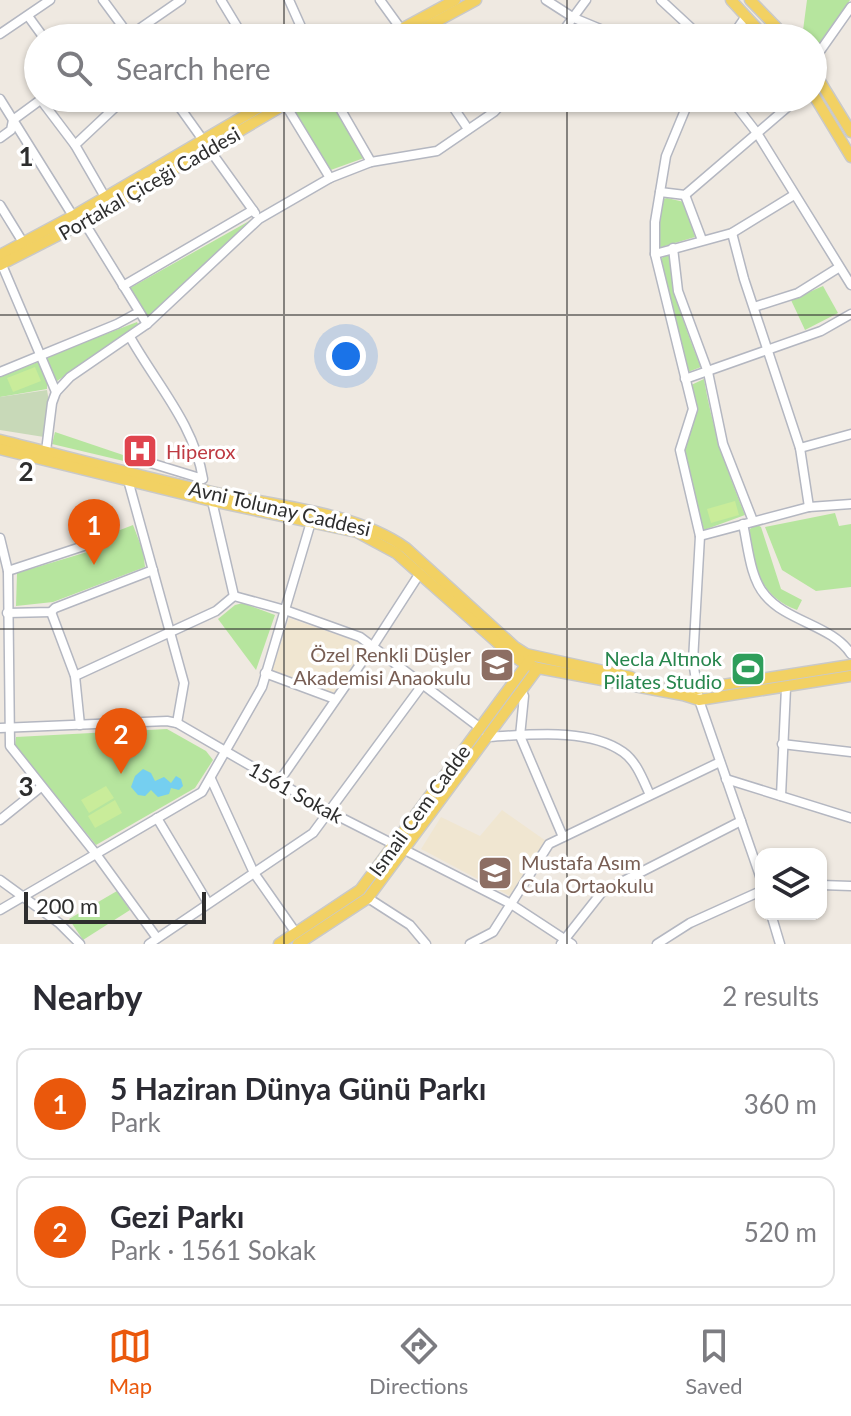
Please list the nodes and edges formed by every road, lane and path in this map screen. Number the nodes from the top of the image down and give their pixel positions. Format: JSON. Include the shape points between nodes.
{"nodes":[{"id":1,"x":50,"y":0,"type":"edge"},
{"id":2,"x":103,"y":0,"type":"edge"},
{"id":3,"x":181,"y":0,"type":"edge"},
{"id":4,"x":221,"y":0,"type":"edge"},
{"id":5,"x":289,"y":0,"type":"edge"},
{"id":6,"x":380,"y":0,"type":"edge"},
{"id":7,"x":455,"y":0,"type":"edge"},
{"id":8,"x":476,"y":0,"type":"edge"},
{"id":9,"x":546,"y":0,"type":"edge"},
{"id":10,"x":586,"y":0,"type":"edge"},
{"id":11,"x":661,"y":0,"type":"edge"},
{"id":12,"x":731,"y":0,"type":"edge"},
{"id":13,"x":754,"y":3,"type":"edge"},
{"id":14,"x":850,"y":11,"type":"edge"},
{"id":15,"x":28,"y":16,"type":"junction"},
{"id":16,"x":746,"y":16,"type":"junction"},
{"id":17,"x":574,"y":18,"type":"junction"},
{"id":18,"x":34,"y":24,"type":"edge"},
{"id":19,"x":119,"y":24,"type":"edge"},
{"id":20,"x":147,"y":24,"type":"edge"},
{"id":21,"x":236,"y":24,"type":"edge"},
{"id":22,"x":300,"y":24,"type":"edge"},
{"id":23,"x":397,"y":24,"type":"edge"},
{"id":24,"x":422,"y":24,"type":"edge"},
{"id":25,"x":429,"y":24,"type":"edge"},
{"id":26,"x":569,"y":24,"type":"edge"},
{"id":27,"x":588,"y":24,"type":"edge"},
{"id":28,"x":687,"y":24,"type":"edge"},
{"id":29,"x":741,"y":24,"type":"edge"},
{"id":30,"x":753,"y":24,"type":"edge"},
{"id":31,"x":774,"y":24,"type":"edge"},
{"id":32,"x":0,"y":34,"type":"edge"},
{"id":33,"x":827,"y":42,"type":"edge"},
{"id":34,"x":827,"y":93,"type":"edge"},
{"id":35,"x":0,"y":99,"type":"edge"},
{"id":36,"x":24,"y":112,"type":"edge"},
{"id":37,"x":51,"y":112,"type":"edge"},
{"id":38,"x":110,"y":112,"type":"edge"},
{"id":39,"x":183,"y":112,"type":"edge"},
{"id":40,"x":261,"y":112,"type":"edge"},
{"id":41,"x":287,"y":112,"type":"edge"},
{"id":42,"x":342,"y":112,"type":"edge"},
{"id":43,"x":456,"y":112,"type":"edge"},
{"id":44,"x":494,"y":112,"type":"edge"},
{"id":45,"x":684,"y":112,"type":"edge"},
{"id":46,"x":741,"y":112,"type":"edge"},
{"id":47,"x":782,"y":112,"type":"edge"},
{"id":48,"x":824,"y":112,"type":"edge"},
{"id":49,"x":13,"y":120,"type":"junction"},
{"id":50,"x":468,"y":129,"type":"junction"},
{"id":51,"x":851,"y":132,"type":"edge"},
{"id":52,"x":757,"y":133,"type":"junction"},
{"id":53,"x":0,"y":138,"type":"edge"},
{"id":54,"x":206,"y":144,"type":"junction"},
{"id":55,"x":75,"y":145,"type":"junction"},
{"id":56,"x":851,"y":157,"type":"edge"},
{"id":57,"x":371,"y":162,"type":"junction"},
{"id":58,"x":330,"y":178,"type":"junction"},
{"id":59,"x":660,"y":192,"type":"junction"},
{"id":60,"x":685,"y":195,"type":"junction"},
{"id":61,"x":794,"y":195,"type":"junction"},
{"id":62,"x":105,"y":197,"type":"junction"},
{"id":63,"x":0,"y":205,"type":"edge"},
{"id":64,"x":253,"y":210,"type":"junction"},
{"id":65,"x":73,"y":216,"type":"junction"},
{"id":66,"x":259,"y":219,"type":"junction"},
{"id":67,"x":84,"y":222,"type":"junction"},
{"id":68,"x":732,"y":233,"type":"junction"},
{"id":69,"x":702,"y":240,"type":"junction"},
{"id":70,"x":24,"y":244,"type":"junction"},
{"id":71,"x":673,"y":248,"type":"junction"},
{"id":72,"x":655,"y":254,"type":"junction"},
{"id":73,"x":1,"y":262,"type":"edge"},
{"id":74,"x":838,"y":268,"type":"junction"},
{"id":75,"x":851,"y":285,"type":"edge"},
{"id":76,"x":123,"y":286,"type":"junction"},
{"id":77,"x":754,"y":307,"type":"junction"},
{"id":78,"x":139,"y":312,"type":"junction"},
{"id":79,"x":851,"y":314,"type":"edge"},
{"id":80,"x":147,"y":324,"type":"junction"},
{"id":81,"x":130,"y":337,"type":"junction"},
{"id":82,"x":769,"y":351,"type":"junction"},
{"id":83,"x":41,"y":356,"type":"junction"},
{"id":84,"x":0,"y":372,"type":"edge"},
{"id":85,"x":708,"y":372,"type":"junction"},
{"id":86,"x":685,"y":379,"type":"junction"},
{"id":87,"x":56,"y":392,"type":"junction"},
{"id":88,"x":851,"y":434,"type":"edge"},
{"id":89,"x":0,"y":440,"type":"edge"},
{"id":90,"x":800,"y":448,"type":"junction"},
{"id":91,"x":0,"y":449,"type":"edge"},
{"id":92,"x":46,"y":451,"type":"junction"},
{"id":93,"x":131,"y":457,"type":"dead end"},
{"id":94,"x":128,"y":480,"type":"junction"},
{"id":95,"x":212,"y":501,"type":"junction"},
{"id":96,"x":851,"y":504,"type":"edge"},
{"id":97,"x":809,"y":507,"type":"junction"},
{"id":98,"x":753,"y":521,"type":"junction"},
{"id":99,"x":311,"y":522,"type":"junction"},
{"id":100,"x":743,"y":524,"type":"junction"},
{"id":101,"x":700,"y":536,"type":"junction"},
{"id":102,"x":0,"y":538,"type":"edge"},
{"id":103,"x":102,"y":540,"type":"dead end"},
{"id":104,"x":153,"y":570,"type":"junction"},
{"id":105,"x":8,"y":571,"type":"junction"},
{"id":106,"x":420,"y":573,"type":"junction"},
{"id":107,"x":234,"y":596,"type":"junction"},
{"id":108,"x":285,"y":610,"type":"junction"},
{"id":109,"x":51,"y":612,"type":"junction"},
{"id":110,"x":7,"y":613,"type":"junction"},
{"id":111,"x":171,"y":630,"type":"junction"},
{"id":112,"x":373,"y":646,"type":"junction"},
{"id":113,"x":4,"y":650,"type":"edge"},
{"id":114,"x":509,"y":653,"type":"junction"},
{"id":115,"x":851,"y":654,"type":"edge"},
{"id":116,"x":539,"y":663,"type":"junction"},
{"id":117,"x":525,"y":664,"type":"junction"},
{"id":118,"x":851,"y":665,"type":"edge"},
{"id":119,"x":265,"y":673,"type":"junction"},
{"id":120,"x":75,"y":676,"type":"junction"},
{"id":121,"x":516,"y":676,"type":"junction"},
{"id":122,"x":851,"y":676,"type":"edge"},
{"id":123,"x":423,"y":684,"type":"junction"},
{"id":124,"x":786,"y":688,"type":"junction"},
{"id":125,"x":521,"y":690,"type":"junction"},
{"id":126,"x":698,"y":694,"type":"junction"},
{"id":127,"x":335,"y":699,"type":"junction"},
{"id":128,"x":177,"y":723,"type":"junction"},
{"id":129,"x":80,"y":725,"type":"junction"},
{"id":130,"x":479,"y":727,"type":"junction"},
{"id":131,"x":5,"y":728,"type":"edge"},
{"id":132,"x":520,"y":736,"type":"junction"},
{"id":133,"x":485,"y":737,"type":"junction"},
{"id":134,"x":782,"y":744,"type":"junction"},
{"id":135,"x":225,"y":752,"type":"junction"},
{"id":136,"x":851,"y":752,"type":"edge"},
{"id":137,"x":720,"y":762,"type":"junction"},
{"id":138,"x":211,"y":779,"type":"junction"},
{"id":139,"x":726,"y":779,"type":"junction"},
{"id":140,"x":278,"y":783,"type":"junction"},
{"id":141,"x":41,"y":787,"type":"junction"},
{"id":142,"x":650,"y":795,"type":"junction"},
{"id":143,"x":781,"y":796,"type":"junction"},
{"id":144,"x":330,"y":812,"type":"junction"},
{"id":145,"x":157,"y":818,"type":"junction"},
{"id":146,"x":851,"y":818,"type":"edge"},
{"id":147,"x":0,"y":820,"type":"edge"},
{"id":148,"x":741,"y":821,"type":"junction"},
{"id":149,"x":563,"y":837,"type":"junction"},
{"id":150,"x":400,"y":847,"type":"junction"},
{"id":151,"x":96,"y":854,"type":"junction"},
{"id":152,"x":755,"y":862,"type":"edge"},
{"id":153,"x":254,"y":873,"type":"junction"},
{"id":154,"x":0,"y":880,"type":"edge"},
{"id":155,"x":827,"y":885,"type":"edge"},
{"id":156,"x":851,"y":886,"type":"edge"},
{"id":157,"x":755,"y":894,"type":"edge"},
{"id":158,"x":23,"y":897,"type":"junction"},
{"id":159,"x":368,"y":898,"type":"junction"},
{"id":160,"x":208,"y":903,"type":"junction"},
{"id":161,"x":511,"y":904,"type":"junction"},
{"id":162,"x":0,"y":910,"type":"edge"},
{"id":163,"x":773,"y":920,"type":"edge"},
{"id":164,"x":77,"y":941,"type":"edge"},
{"id":165,"x":153,"y":941,"type":"edge"},
{"id":166,"x":300,"y":941,"type":"edge"},
{"id":167,"x":566,"y":942,"type":"edge"},
{"id":168,"x":64,"y":944,"type":"edge"},
{"id":169,"x":279,"y":944,"type":"edge"},
{"id":170,"x":426,"y":944,"type":"edge"},
{"id":171,"x":470,"y":944,"type":"edge"},
{"id":172,"x":657,"y":944,"type":"edge"},
{"id":173,"x":780,"y":944,"type":"edge"}],
"edges":[{"from":1,"to":15,"type":"street"},
{"from":2,"to":19,"type":"street"},
{"from":3,"to":20,"type":"street"},
{"from":4,"to":21,"type":"street"},
{"from":5,"to":22,"type":"street"},
{"from":6,"to":23,"type":"street"},
{"from":7,"to":24,"type":"main road"},
{"from":8,"to":25,"type":"main road"},
{"from":9,"to":17,"type":"street"},
{"from":10,"to":17,"type":"street"},
{"from":11,"to":28,"type":"street"},
{"from":12,"to":16,"type":"main road"},
{"from":13,"to":31,"type":"main road"},
{"from":14,"to":33,"type":"street"},
{"from":15,"to":18,"type":"street"},
{"from":15,"to":32,"type":"street"},
{"from":16,"to":29,"type":"street"},
{"from":16,"to":30,"type":"main road"},
{"from":17,"to":26,"type":"street"},
{"from":17,"to":27,"type":"street"},
{"from":34,"to":51,"type":"main road"},
{"from":35,"to":49,"type":"street"},
{"from":36,"to":49,"type":"street"},
{"from":37,"to":55,"type":"street"},
{"from":38,"to":55,"type":"street"},
{"from":39,"to":54,"type":"street"},
{"from":40,"to":54,"type":"main road","name":"Portakal Çiceği Caddesi"},
{"from":41,"to":58,"type":"street"},
{"from":42,"to":57,"type":"street"},
{"from":43,"to":50,"type":"street"},
{"from":44,"to":50,"type":"street"},
{"from":45,"to":59,"type":"street","via":[[670,142]]},
{"from":46,"to":52,"type":"street"},
{"from":47,"to":52,"type":"street"},
{"from":48,"to":56,"type":"main road"},
{"from":49,"to":53,"type":"street","via":[[11,130]]},
{"from":49,"to":65,"type":"street"},
{"from":50,"to":57,"type":"street","via":[[431,153]]},
{"from":52,"to":60,"type":"street"},
{"from":52,"to":61,"type":"street"},
{"from":54,"to":62,"type":"main road","name":"Portakal Çiceği Caddesi"},
{"from":54,"to":64,"type":"street"},
{"from":54,"to":67,"type":"main road","name":"Portakal Çiceği Caddesi"},
{"from":55,"to":62,"type":"street"},
{"from":57,"to":58,"type":"street"},
{"from":58,"to":66,"type":"street"},
{"from":59,"to":60,"type":"street"},
{"from":59,"to":72,"type":"street"},
{"from":60,"to":69,"type":"street"},
{"from":61,"to":68,"type":"street"},
{"from":61,"to":74,"type":"street"},
{"from":62,"to":65,"type":"main road","name":"Portakal Çiceği Caddesi"},
{"from":63,"to":70,"type":"street"},
{"from":64,"to":66,"type":"street"},
{"from":64,"to":76,"type":"street"},
{"from":65,"to":70,"type":"main road","name":"Portakal Çiceği Caddesi"},
{"from":66,"to":80,"type":"street"},
{"from":67,"to":73,"type":"main road","name":"Portakal Çiceği Caddesi"},
{"from":67,"to":76,"type":"street"},
{"from":68,"to":69,"type":"street"},
{"from":68,"to":77,"type":"street"},
{"from":69,"to":71,"type":"street"},
{"from":70,"to":73,"type":"main road","name":"Portakal Çiceği Caddesi"},
{"from":71,"to":72,"type":"street"},
{"from":71,"to":85,"type":"street","via":[[678,291]]},
{"from":72,"to":86,"type":"street"},
{"from":73,"to":83,"type":"street"},
{"from":74,"to":75,"type":"street"},
{"from":74,"to":77,"type":"street","via":[[798,293]]},
{"from":76,"to":78,"type":"street"},
{"from":77,"to":82,"type":"street"},
{"from":78,"to":80,"type":"street"},
{"from":78,"to":83,"type":"street"},
{"from":79,"to":82,"type":"street"},
{"from":80,"to":81,"type":"street"},
{"from":81,"to":87,"type":"street"},
{"from":81,"to":93,"type":"street","via":[[190,432],[203,479]]},
{"from":82,"to":85,"type":"street"},
{"from":82,"to":90,"type":"street"},
{"from":83,"to":84,"type":"street"},
{"from":83,"to":87,"type":"street"},
{"from":85,"to":86,"type":"street"},
{"from":85,"to":98,"type":"street","via":[[723,444]]},
{"from":86,"to":101,"type":"street","via":[[693,409],[680,450]]},
{"from":87,"to":92,"type":"street"},
{"from":88,"to":90,"type":"street"},
{"from":89,"to":92,"type":"main road","name":"Avni Tolunay Caddesi"},
{"from":90,"to":97,"type":"street"},
{"from":91,"to":94,"type":"main road","name":"Avni Tolunay Caddesi"},
{"from":92,"to":116,"type":"main road","name":"Avni Tolunay Caddesi","via":[[377,530],[406,548]]},
{"from":94,"to":95,"type":"main road","name":"Avni Tolunay Caddesi"},
{"from":94,"to":104,"type":"street"},
{"from":95,"to":99,"type":"main road","name":"Avni Tolunay Caddesi"},
{"from":95,"to":107,"type":"street"},
{"from":96,"to":97,"type":"street"},
{"from":97,"to":98,"type":"street"},
{"from":98,"to":100,"type":"street"},
{"from":99,"to":106,"type":"main road","name":"Avni Tolunay Caddesi","via":[[374,539]]},
{"from":99,"to":108,"type":"street"},
{"from":100,"to":101,"type":"street"},
{"from":100,"to":115,"type":"street","via":[[762,592],[843,643]]},
{"from":101,"to":126,"type":"street","via":[[693,661]]},
{"from":102,"to":105,"type":"street"},
{"from":103,"to":105,"type":"street"},
{"from":104,"to":109,"type":"street"},
{"from":104,"to":111,"type":"street"},
{"from":105,"to":110,"type":"street"},
{"from":106,"to":112,"type":"street"},
{"from":106,"to":114,"type":"main road","name":"Avni Tolunay Caddesi"},
{"from":107,"to":108,"type":"street"},
{"from":107,"to":111,"type":"street","via":[[216,611]]},
{"from":108,"to":112,"type":"street"},
{"from":108,"to":119,"type":"street"},
{"from":109,"to":110,"type":"street"},
{"from":109,"to":120,"type":"street"},
{"from":110,"to":113,"type":"street"},
{"from":111,"to":120,"type":"street"},
{"from":111,"to":128,"type":"street","via":[[184,683]]},
{"from":112,"to":123,"type":"street"},
{"from":112,"to":127,"type":"street"},
{"from":113,"to":131,"type":"street"},
{"from":114,"to":117,"type":"main road","name":"Avni Tolunay Caddesi"},
{"from":114,"to":121,"type":"main road"},
{"from":116,"to":117,"type":"main road","via":[[532,659]]},
{"from":116,"to":125,"type":"main road","name":"Ismail Cem Cadde"},
{"from":116,"to":126,"type":"main road","name":"Avni Tolunay Caddesi"},
{"from":117,"to":121,"type":"main road","name":"Ismail Cem Cadde"},
{"from":118,"to":126,"type":"main road"},
{"from":119,"to":127,"type":"street"},
{"from":119,"to":135,"type":"street"},
{"from":120,"to":129,"type":"street"},
{"from":121,"to":130,"type":"main road","name":"Ismail Cem Cadde"},
{"from":122,"to":124,"type":"main road"},
{"from":123,"to":130,"type":"street"},
{"from":123,"to":144,"type":"street"},
{"from":124,"to":126,"type":"main road"},
{"from":124,"to":134,"type":"street"},
{"from":125,"to":132,"type":"street"},
{"from":125,"to":133,"type":"main road","name":"Ismail Cem Cadde"},
{"from":126,"to":137,"type":"street"},
{"from":127,"to":140,"type":"street"},
{"from":128,"to":129,"type":"street"},
{"from":128,"to":135,"type":"street","name":"1561 Sokak"},
{"from":129,"to":131,"type":"street"},
{"from":130,"to":150,"type":"main road","name":"Ismail Cem Cadde"},
{"from":131,"to":141,"type":"street","via":[[10,746]]},
{"from":132,"to":133,"type":"street"},
{"from":132,"to":142,"type":"street","via":[[551,734],[607,743],[625,753]]},
{"from":132,"to":149,"type":"street"},
{"from":133,"to":150,"type":"main road","name":"Ismail Cem Cadde"},
{"from":134,"to":136,"type":"street"},
{"from":134,"to":143,"type":"street"},
{"from":135,"to":138,"type":"street"},
{"from":135,"to":140,"type":"street","name":"1561 Sokak"},
{"from":137,"to":139,"type":"street"},
{"from":137,"to":142,"type":"street"},
{"from":138,"to":145,"type":"street","via":[[202,792]]},
{"from":138,"to":153,"type":"street"},
{"from":139,"to":143,"type":"street"},
{"from":139,"to":148,"type":"street"},
{"from":140,"to":144,"type":"street","name":"1561 Sokak"},
{"from":141,"to":147,"type":"street"},
{"from":141,"to":151,"type":"street"},
{"from":142,"to":149,"type":"street"},
{"from":143,"to":146,"type":"street"},
{"from":144,"to":150,"type":"street","name":"1561 Sokak"},
{"from":144,"to":153,"type":"street","via":[[313,833]]},
{"from":145,"to":151,"type":"street"},
{"from":145,"to":160,"type":"street"},
{"from":148,"to":152,"type":"street"},
{"from":148,"to":167,"type":"street","via":[[602,892]]},
{"from":149,"to":161,"type":"street","via":[[549,844]]},
{"from":150,"to":159,"type":"main road","name":"Ismail Cem Cadde"},
{"from":150,"to":161,"type":"street","name":"1561 Sokak"},
{"from":150,"to":166,"type":"main road","name":"Ismail Cem Cadde"},
{"from":151,"to":158,"type":"street"},
{"from":151,"to":165,"type":"street"},
{"from":153,"to":160,"type":"street"},
{"from":153,"to":166,"type":"street"},
{"from":154,"to":158,"type":"street"},
{"from":155,"to":156,"type":"street"},
{"from":157,"to":172,"type":"street"},
{"from":158,"to":162,"type":"street"},
{"from":158,"to":164,"type":"street"},
{"from":159,"to":166,"type":"main road","name":"Ismail Cem Cadde"},
{"from":159,"to":170,"type":"street","via":[[410,925]]},
{"from":160,"to":165,"type":"street"},
{"from":161,"to":167,"type":"street","name":"1561 Sokak"},
{"from":161,"to":171,"type":"street","via":[[493,932]]},
{"from":163,"to":173,"type":"street"},
{"from":164,"to":168,"type":"street"},
{"from":166,"to":169,"type":"main road","name":"Ismail Cem Cadde"}]}
